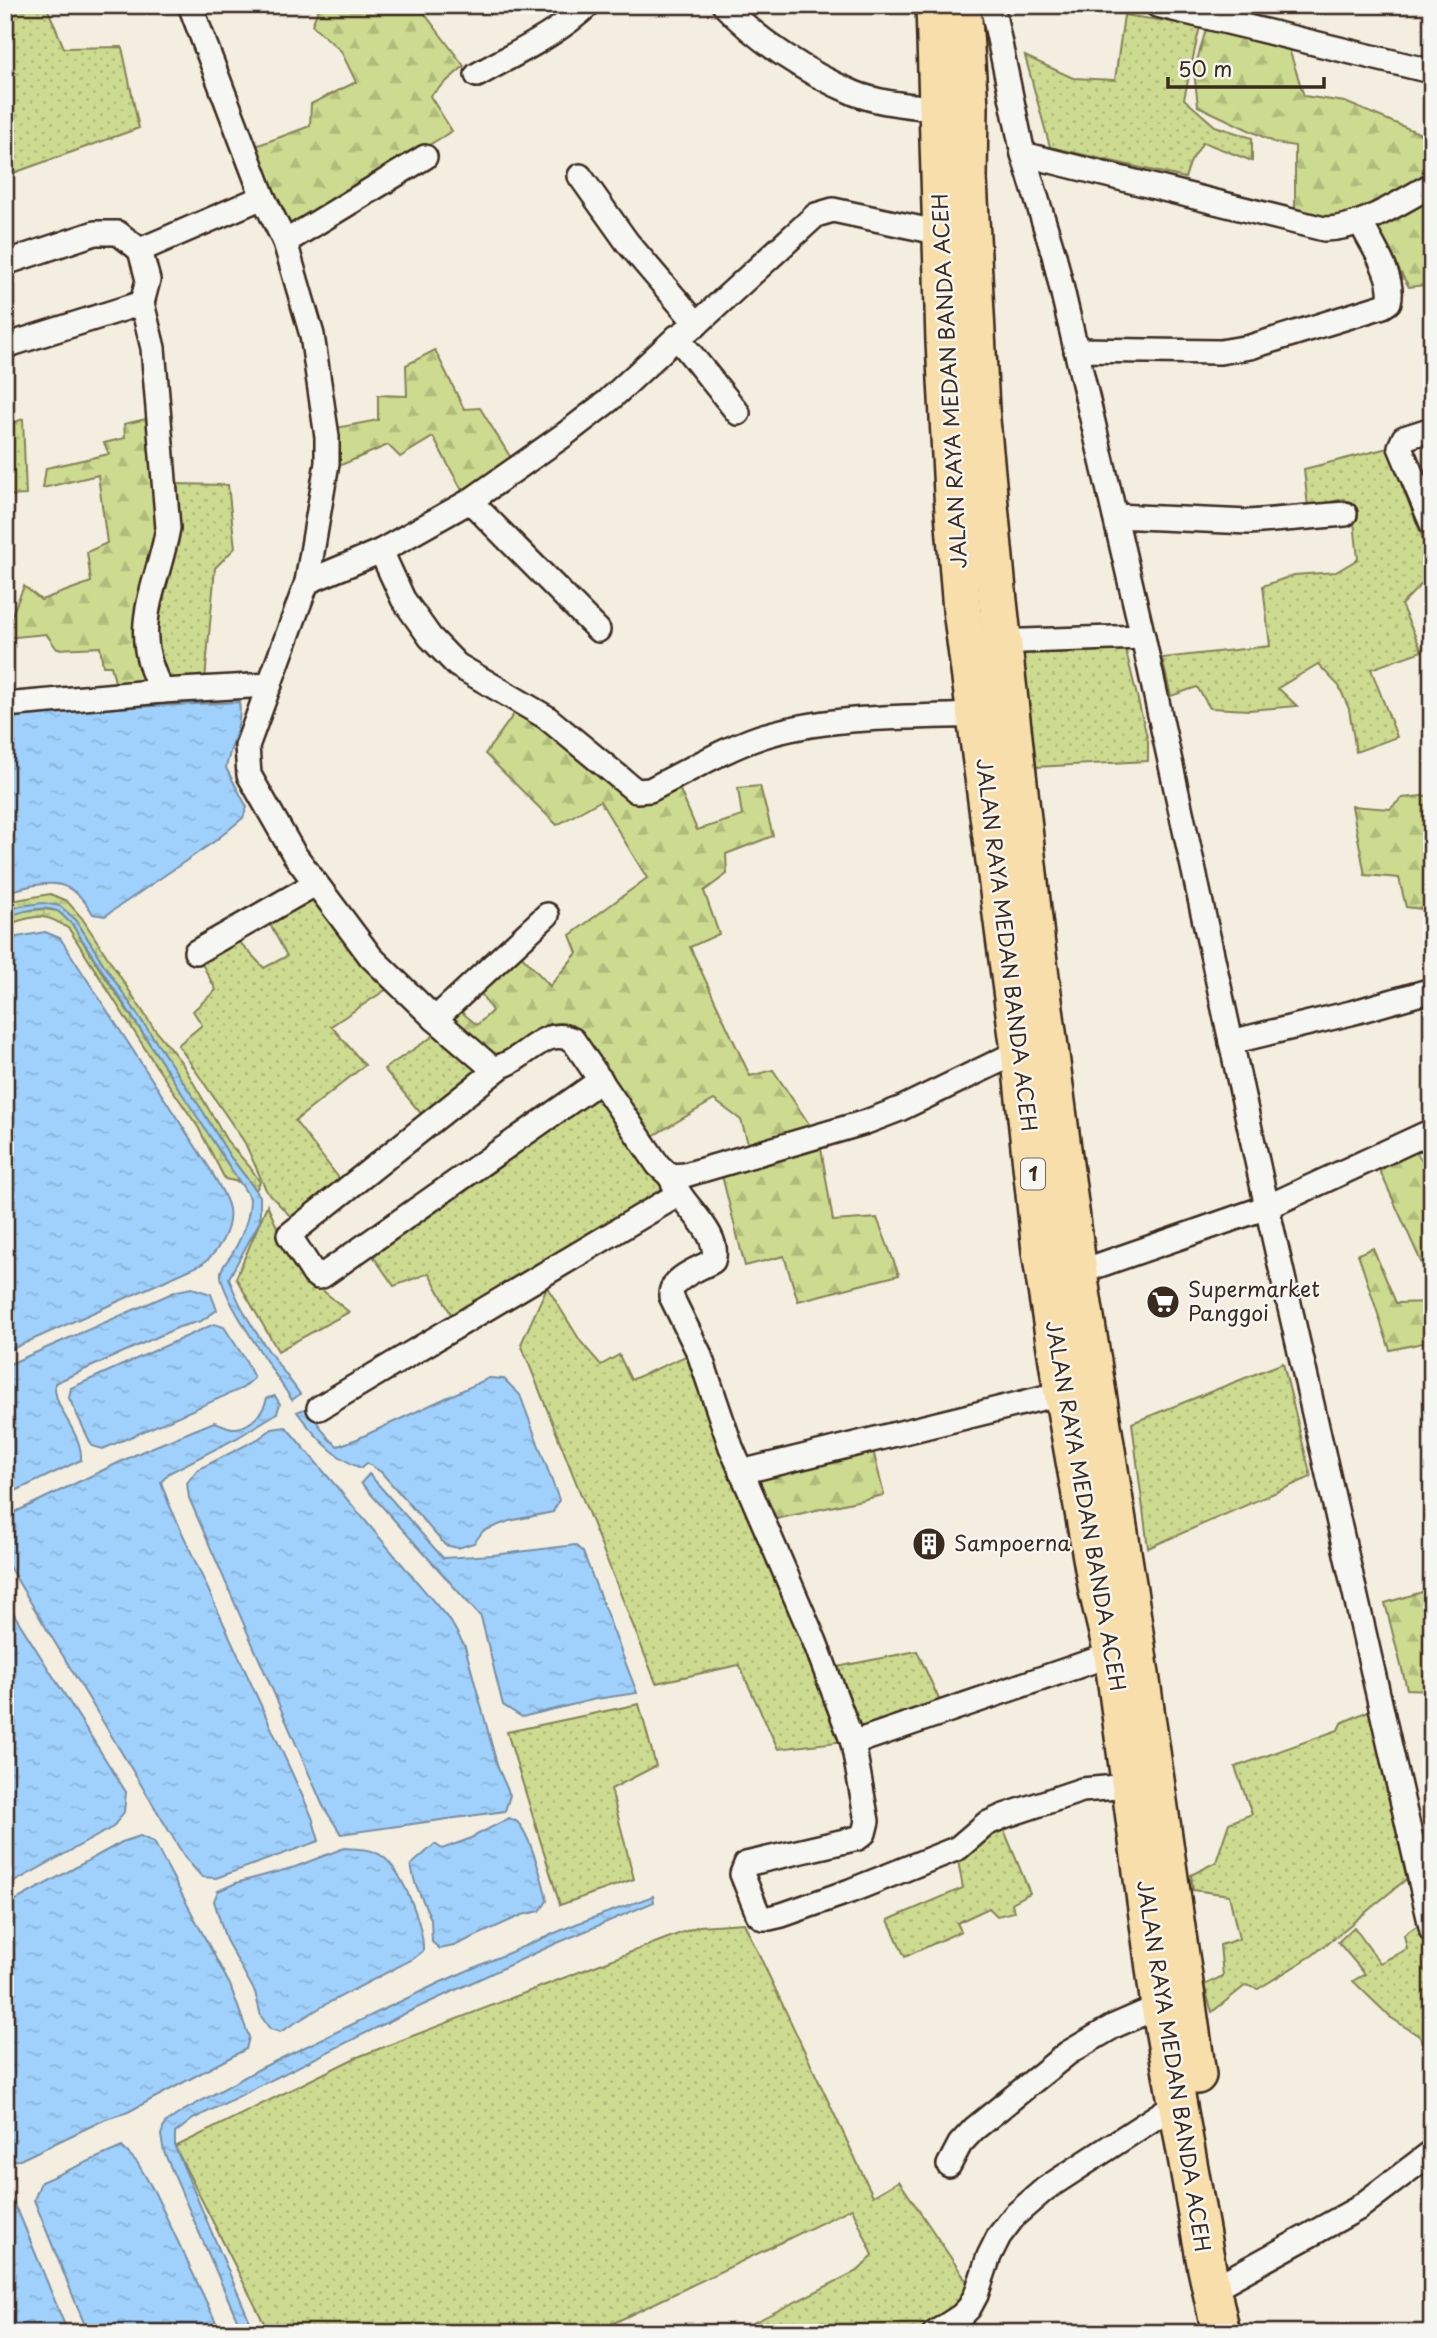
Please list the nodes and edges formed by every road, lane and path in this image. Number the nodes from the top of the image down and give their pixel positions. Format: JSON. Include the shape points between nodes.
{"nodes":[{"id":1,"x":190,"y":5,"type":"edge"},
{"id":2,"x":588,"y":5,"type":"edge"},
{"id":3,"x":724,"y":5,"type":"edge"},
{"id":4,"x":934,"y":5,"type":"edge"},
{"id":5,"x":962,"y":5,"type":"edge"},
{"id":6,"x":992,"y":5,"type":"edge"},
{"id":7,"x":1157,"y":5,"type":"edge"},
{"id":8,"x":1426,"y":69,"type":"dead end"},
{"id":9,"x":477,"y":75,"type":"dead end"},
{"id":10,"x":939,"y":108,"type":"junction"},
{"id":11,"x":1023,"y":154,"type":"junction"},
{"id":12,"x":425,"y":157,"type":"dead end"},
{"id":13,"x":580,"y":176,"type":"dead end"},
{"id":14,"x":1432,"y":185,"type":"edge"},
{"id":15,"x":263,"y":197,"type":"junction"},
{"id":16,"x":1360,"y":222,"type":"junction"},
{"id":17,"x":942,"y":233,"type":"junction"},
{"id":18,"x":285,"y":242,"type":"junction"},
{"id":19,"x":139,"y":250,"type":"junction"},
{"id":20,"x":5,"y":263,"type":"edge"},
{"id":21,"x":142,"y":303,"type":"junction"},
{"id":22,"x":697,"y":324,"type":"junction"},
{"id":23,"x":677,"y":337,"type":"junction"},
{"id":24,"x":5,"y":346,"type":"edge"},
{"id":25,"x":1076,"y":350,"type":"junction"},
{"id":26,"x":738,"y":414,"type":"dead end"},
{"id":27,"x":1432,"y":429,"type":"edge"},
{"id":28,"x":470,"y":501,"type":"junction"},
{"id":29,"x":1345,"y":514,"type":"dead end"},
{"id":30,"x":1115,"y":516,"type":"junction"},
{"id":31,"x":1432,"y":524,"type":"edge"},
{"id":32,"x":381,"y":551,"type":"junction"},
{"id":33,"x":307,"y":582,"type":"junction"},
{"id":34,"x":598,"y":630,"type":"dead end"},
{"id":35,"x":1143,"y":637,"type":"junction"},
{"id":36,"x":1003,"y":641,"type":"junction"},
{"id":37,"x":967,"y":645,"type":"junction"},
{"id":38,"x":270,"y":685,"type":"junction"},
{"id":39,"x":162,"y":691,"type":"junction"},
{"id":40,"x":5,"y":705,"type":"edge"},
{"id":41,"x":977,"y":715,"type":"junction"},
{"id":42,"x":315,"y":884,"type":"junction"},
{"id":43,"x":547,"y":915,"type":"dead end"},
{"id":44,"x":196,"y":952,"type":"dead end"},
{"id":45,"x":1432,"y":990,"type":"edge"},
{"id":46,"x":435,"y":1019,"type":"junction"},
{"id":47,"x":1231,"y":1042,"type":"junction"},
{"id":48,"x":1020,"y":1051,"type":"junction"},
{"id":49,"x":499,"y":1068,"type":"junction"},
{"id":50,"x":601,"y":1080,"type":"junction"},
{"id":51,"x":1432,"y":1131,"type":"edge"},
{"id":52,"x":675,"y":1185,"type":"junction"},
{"id":53,"x":1267,"y":1207,"type":"junction"},
{"id":54,"x":1062,"y":1277,"type":"junction"},
{"id":55,"x":1063,"y":1393,"type":"junction"},
{"id":56,"x":319,"y":1408,"type":"dead end"},
{"id":57,"x":741,"y":1472,"type":"junction"},
{"id":58,"x":1113,"y":1654,"type":"junction"},
{"id":59,"x":853,"y":1742,"type":"junction"},
{"id":60,"x":1129,"y":1786,"type":"junction"},
{"id":61,"x":1432,"y":1931,"type":"edge"},
{"id":62,"x":1160,"y":2006,"type":"junction"},
{"id":63,"x":1179,"y":2102,"type":"junction"},
{"id":64,"x":1432,"y":2152,"type":"edge"},
{"id":65,"x":949,"y":2165,"type":"dead end"},
{"id":66,"x":1221,"y":2285,"type":"junction"},
{"id":67,"x":935,"y":2333,"type":"edge"},
{"id":68,"x":1221,"y":2333,"type":"edge"},
{"id":69,"x":1245,"y":2333,"type":"edge"}],
"edges":[{"from":1,"to":15,"type":"street"},
{"from":2,"to":9,"type":"street","via":[[549,34]]},
{"from":3,"to":10,"type":"street","via":[[741,23],[805,69],[855,93]]},
{"from":4,"to":10,"type":"highway","name":"JALAN RAYA MEDAN BANDA ACEH","number":"1"},
{"from":5,"to":36,"type":"highway","name":"JALAN RAYA MEDAN BANDA ACEH","number":"1","via":[[979,395]]},
{"from":6,"to":11,"type":"street"},
{"from":7,"to":8,"type":"street"},
{"from":10,"to":17,"type":"highway","name":"JALAN RAYA MEDAN BANDA ACEH","number":"1"},
{"from":11,"to":16,"type":"street","via":[[1324,229]]},
{"from":11,"to":25,"type":"street","via":[[1054,255]]},
{"from":12,"to":18,"type":"street"},
{"from":13,"to":22,"type":"street","via":[[627,242]]},
{"from":14,"to":16,"type":"street"},
{"from":15,"to":18,"type":"street"},
{"from":15,"to":19,"type":"street"},
{"from":16,"to":25,"type":"street","via":[[1387,278],[1390,298],[1383,306],[1251,347],[1220,352]]},
{"from":17,"to":22,"type":"street","via":[[833,210],[822,212]]},
{"from":17,"to":37,"type":"highway","name":"JALAN RAYA MEDAN BANDA ACEH","number":"1","via":[[954,512]]},
{"from":18,"to":33,"type":"street","via":[[312,335],[327,437],[327,463]]},
{"from":19,"to":20,"type":"street","via":[[118,233],[96,233]]},
{"from":19,"to":21,"type":"street","via":[[148,280]]},
{"from":21,"to":24,"type":"street"},
{"from":21,"to":39,"type":"street","via":[[153,348],[168,528],[144,633],[151,672]]},
{"from":22,"to":23,"type":"street"},
{"from":23,"to":26,"type":"street"},
{"from":23,"to":28,"type":"street","via":[[608,401]]},
{"from":25,"to":30,"type":"street"},
{"from":27,"to":31,"type":"street","via":[[1404,438],[1400,447]]},
{"from":28,"to":32,"type":"street"},
{"from":28,"to":34,"type":"street"},
{"from":29,"to":30,"type":"street","via":[[1249,522]]},
{"from":30,"to":35,"type":"street"},
{"from":32,"to":33,"type":"street"},
{"from":32,"to":41,"type":"street","via":[[403,599],[457,665],[545,717],[636,790],[650,790],[757,738],[779,732],[856,720]]},
{"from":33,"to":38,"type":"street"},
{"from":35,"to":36,"type":"street"},
{"from":35,"to":47,"type":"street"},
{"from":36,"to":37,"type":"street"},
{"from":36,"to":54,"type":"highway","name":"JALAN RAYA MEDAN BANDA ACEH","number":"1","via":[[1036,946]]},
{"from":37,"to":41,"type":"highway","name":"JALAN RAYA MEDAN BANDA ACEH","number":"1"},
{"from":38,"to":39,"type":"street"},
{"from":38,"to":42,"type":"street","via":[[247,746],[249,775]]},
{"from":39,"to":40,"type":"street"},
{"from":41,"to":48,"type":"highway","name":"JALAN RAYA MEDAN BANDA ACEH","number":"1"},
{"from":42,"to":44,"type":"street"},
{"from":42,"to":46,"type":"street","via":[[371,957]]},
{"from":43,"to":46,"type":"street"},
{"from":45,"to":47,"type":"street"},
{"from":46,"to":49,"type":"street","via":[[492,1068]]},
{"from":47,"to":53,"type":"street"},
{"from":48,"to":52,"type":"street","via":[[900,1109],[685,1175]]},
{"from":48,"to":54,"type":"highway","name":"JALAN RAYA MEDAN BANDA ACEH","number":"1"},
{"from":49,"to":50,"type":"street","via":[[550,1036],[561,1036],[577,1044]]},
{"from":49,"to":50,"type":"street","via":[[289,1235],[313,1274],[322,1276]]},
{"from":50,"to":52,"type":"street"},
{"from":51,"to":53,"type":"street"},
{"from":52,"to":56,"type":"street"},
{"from":52,"to":57,"type":"street","via":[[708,1234],[715,1258],[677,1281],[671,1296],[699,1353]]},
{"from":53,"to":54,"type":"street"},
{"from":53,"to":61,"type":"street"},
{"from":54,"to":55,"type":"highway","name":"JALAN RAYA MEDAN BANDA ACEH","number":"1"},
{"from":54,"to":66,"type":"highway","name":"JALAN RAYA MEDAN BANDA ACEH","number":"1","via":[[1128,1590],[1211,2175]]},
{"from":55,"to":57,"type":"street"},
{"from":55,"to":58,"type":"highway","name":"JALAN RAYA MEDAN BANDA ACEH","number":"1"},
{"from":57,"to":59,"type":"street","via":[[816,1643]]},
{"from":58,"to":59,"type":"street"},
{"from":58,"to":60,"type":"highway","name":"JALAN RAYA MEDAN BANDA ACEH","number":"1"},
{"from":59,"to":60,"type":"street","via":[[867,1821],[864,1833],[746,1864],[742,1874],[763,1918],[839,1895],[958,1849],[986,1824],[1004,1816],[1082,1790]]},
{"from":60,"to":62,"type":"highway","name":"JALAN RAYA MEDAN BANDA ACEH","number":"1"},
{"from":62,"to":63,"type":"highway","name":"JALAN RAYA MEDAN BANDA ACEH","number":"1"},
{"from":62,"to":65,"type":"street","via":[[1068,2053],[974,2129]]},
{"from":63,"to":66,"type":"highway","name":"JALAN RAYA MEDAN BANDA ACEH","number":"1","via":[[1192,2188]]},
{"from":63,"to":67,"type":"street","via":[[1045,2189],[1015,2215],[989,2256],[969,2308]]},
{"from":64,"to":66,"type":"street","via":[[1357,2209]]},
{"from":66,"to":68,"type":"highway","name":"JALAN RAYA MEDAN BANDA ACEH","number":"1"},
{"from":66,"to":69,"type":"highway","name":"JALAN RAYA MEDAN BANDA ACEH","number":"1"}]}
